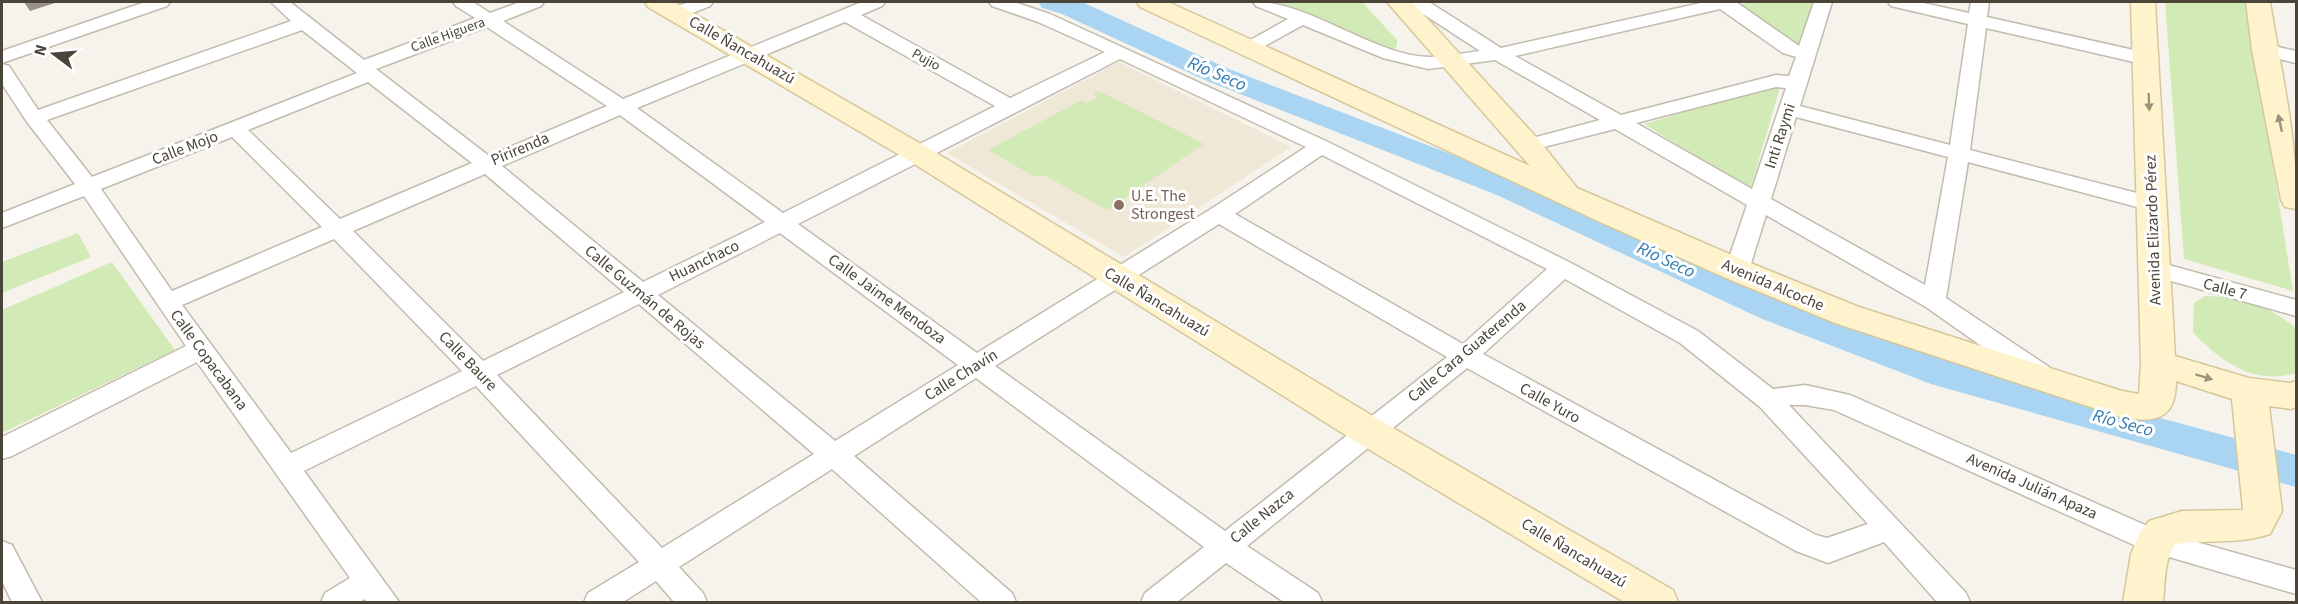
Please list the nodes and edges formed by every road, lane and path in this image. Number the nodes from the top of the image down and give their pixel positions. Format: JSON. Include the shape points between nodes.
{"nodes":[{"id":1,"x":161,"y":2,"type":"edge"},
{"id":2,"x":280,"y":2,"type":"edge"},
{"id":3,"x":462,"y":2,"type":"edge"},
{"id":4,"x":535,"y":2,"type":"edge"},
{"id":5,"x":876,"y":2,"type":"edge"},
{"id":6,"x":998,"y":2,"type":"edge"},
{"id":7,"x":1149,"y":2,"type":"edge"},
{"id":8,"x":1262,"y":2,"type":"edge"},
{"id":9,"x":1399,"y":2,"type":"edge"},
{"id":10,"x":1417,"y":2,"type":"edge"},
{"id":11,"x":1724,"y":2,"type":"edge"},
{"id":12,"x":1823,"y":2,"type":"edge"},
{"id":13,"x":1898,"y":2,"type":"edge"},
{"id":14,"x":2144,"y":2,"type":"edge"},
{"id":15,"x":2258,"y":2,"type":"edge"},
{"id":16,"x":138,"y":5,"type":"edge"},
{"id":17,"x":679,"y":5,"type":"edge"},
{"id":18,"x":1979,"y":10,"type":"edge"},
{"id":19,"x":845,"y":15,"type":"junction"},
{"id":20,"x":1303,"y":18,"type":"junction"},
{"id":21,"x":489,"y":20,"type":"junction"},
{"id":22,"x":303,"y":23,"type":"junction"},
{"id":23,"x":1250,"y":48,"type":"junction"},
{"id":24,"x":2265,"y":50,"type":"junction"},
{"id":25,"x":1120,"y":52,"type":"junction"},
{"id":26,"x":1498,"y":54,"type":"junction"},
{"id":27,"x":1806,"y":54,"type":"junction"},
{"id":28,"x":751,"y":55,"type":"junction"},
{"id":29,"x":2,"y":57,"type":"edge"},
{"id":30,"x":2296,"y":57,"type":"edge"},
{"id":31,"x":2147,"y":59,"type":"junction"},
{"id":32,"x":1452,"y":61,"type":"junction"},
{"id":33,"x":2,"y":70,"type":"edge"},
{"id":34,"x":365,"y":71,"type":"junction"},
{"id":35,"x":1797,"y":83,"type":"junction"},
{"id":36,"x":1008,"y":105,"type":"junction"},
{"id":37,"x":622,"y":107,"type":"junction"},
{"id":38,"x":1789,"y":110,"type":"junction"},
{"id":39,"x":34,"y":118,"type":"junction"},
{"id":40,"x":1621,"y":121,"type":"junction"},
{"id":41,"x":235,"y":129,"type":"junction"},
{"id":42,"x":1321,"y":146,"type":"junction"},
{"id":43,"x":1528,"y":146,"type":"junction"},
{"id":44,"x":918,"y":154,"type":"junction"},
{"id":45,"x":1959,"y":155,"type":"junction"},
{"id":46,"x":486,"y":164,"type":"junction"},
{"id":47,"x":88,"y":186,"type":"junction"},
{"id":48,"x":1566,"y":193,"type":"junction"},
{"id":49,"x":2296,"y":200,"type":"edge"},
{"id":50,"x":1759,"y":201,"type":"junction"},
{"id":51,"x":2152,"y":204,"type":"junction"},
{"id":52,"x":1219,"y":214,"type":"junction"},
{"id":53,"x":2,"y":221,"type":"edge"},
{"id":54,"x":782,"y":223,"type":"junction"},
{"id":55,"x":337,"y":227,"type":"junction"},
{"id":56,"x":1563,"y":268,"type":"junction"},
{"id":57,"x":2154,"y":269,"type":"junction"},
{"id":58,"x":1737,"y":270,"type":"junction"},
{"id":59,"x":1116,"y":278,"type":"junction"},
{"id":60,"x":640,"y":293,"type":"junction"},
{"id":61,"x":1934,"y":301,"type":"junction"},
{"id":62,"x":167,"y":302,"type":"junction"},
{"id":63,"x":2296,"y":308,"type":"edge"},
{"id":64,"x":202,"y":349,"type":"junction"},
{"id":65,"x":1465,"y":356,"type":"junction"},
{"id":66,"x":2158,"y":363,"type":"junction"},
{"id":67,"x":977,"y":365,"type":"junction"},
{"id":68,"x":481,"y":374,"type":"junction"},
{"id":69,"x":2053,"y":383,"type":"junction"},
{"id":70,"x":2249,"y":391,"type":"junction"},
{"id":71,"x":2296,"y":394,"type":"edge"},
{"id":72,"x":1769,"y":400,"type":"junction"},
{"id":73,"x":1368,"y":431,"type":"junction"},
{"id":74,"x":2,"y":449,"type":"edge"},
{"id":75,"x":833,"y":454,"type":"junction"},
{"id":76,"x":287,"y":467,"type":"junction"},
{"id":77,"x":1890,"y":529,"type":"junction"},
{"id":78,"x":2155,"y":542,"type":"junction"},
{"id":79,"x":1224,"y":546,"type":"junction"},
{"id":80,"x":2,"y":553,"type":"edge"},
{"id":81,"x":659,"y":563,"type":"junction"},
{"id":82,"x":2296,"y":582,"type":"edge"},
{"id":83,"x":376,"y":592,"type":"edge"},
{"id":84,"x":27,"y":603,"type":"edge"},
{"id":85,"x":336,"y":603,"type":"edge"},
{"id":86,"x":599,"y":603,"type":"edge"},
{"id":87,"x":693,"y":603,"type":"edge"},
{"id":88,"x":1001,"y":603,"type":"edge"},
{"id":89,"x":1156,"y":603,"type":"edge"},
{"id":90,"x":1307,"y":603,"type":"edge"},
{"id":91,"x":1658,"y":603,"type":"edge"},
{"id":92,"x":1955,"y":603,"type":"edge"},
{"id":93,"x":2143,"y":603,"type":"edge"}],
"edges":[{"from":1,"to":16,"type":"street"},
{"from":2,"to":22,"type":"street","name":"Calle Guzmán de Rojas"},
{"from":3,"to":21,"type":"street","name":"Calle Jaime Mendoza"},
{"from":4,"to":21,"type":"street","name":"Calle Higuera"},
{"from":5,"to":19,"type":"street","name":"Pirirenda"},
{"from":6,"to":25,"type":"street"},
{"from":7,"to":23,"type":"street"},
{"from":8,"to":20,"type":"street"},
{"from":9,"to":32,"type":"street","name":"Avenida Alcoche"},
{"from":10,"to":26,"type":"street"},
{"from":11,"to":26,"type":"street"},
{"from":11,"to":27,"type":"street","via":[[1790,49]]},
{"from":12,"to":27,"type":"street","name":"Inti Raymi"},
{"from":13,"to":18,"type":"street"},
{"from":14,"to":31,"type":"street","name":"Avenida Elizardo Pérez"},
{"from":15,"to":24,"type":"street"},
{"from":16,"to":29,"type":"street"},
{"from":17,"to":28,"type":"street","name":"Calle Ñancahuazú"},
{"from":18,"to":31,"type":"street"},
{"from":18,"to":45,"type":"street"},
{"from":19,"to":28,"type":"street","name":"Pirirenda"},
{"from":19,"to":36,"type":"street","name":"Pujio"},
{"from":20,"to":23,"type":"street"},
{"from":20,"to":32,"type":"street","via":[[1390,54],[1428,63]]},
{"from":21,"to":34,"type":"street","name":"Calle Higuera"},
{"from":21,"to":37,"type":"street","name":"Calle Jaime Mendoza"},
{"from":22,"to":34,"type":"street","name":"Calle Guzmán de Rojas"},
{"from":22,"to":39,"type":"street"},
{"from":23,"to":48,"type":"street"},
{"from":24,"to":30,"type":"street"},
{"from":49,"to":24,"type":"street","one_way":true},
{"from":25,"to":36,"type":"street","name":"Huanchaco"},
{"from":25,"to":42,"type":"street"},
{"from":26,"to":32,"type":"street"},
{"from":26,"to":40,"type":"street"},
{"from":27,"to":35,"type":"street","name":"Inti Raymi"},
{"from":28,"to":37,"type":"street","name":"Pirirenda"},
{"from":28,"to":44,"type":"street","name":"Calle Ñancahuazú"},
{"from":31,"to":51,"type":"street","name":"Avenida Elizardo Pérez","one_way":true},
{"from":32,"to":43,"type":"street","name":"Avenida Alcoche"},
{"from":33,"to":39,"type":"street","name":"Calle Copacabana"},
{"from":34,"to":41,"type":"street","name":"Calle Mojo"},
{"from":34,"to":46,"type":"street","name":"Calle Guzmán de Rojas"},
{"from":35,"to":38,"type":"street","name":"Inti Raymi"},
{"from":35,"to":40,"type":"street","via":[[1776,81]]},
{"from":36,"to":44,"type":"street","name":"Huanchaco"},
{"from":37,"to":46,"type":"street","name":"Pirirenda"},
{"from":37,"to":54,"type":"street","name":"Calle Jaime Mendoza"},
{"from":38,"to":45,"type":"street"},
{"from":38,"to":50,"type":"street","name":"Inti Raymi"},
{"from":39,"to":47,"type":"street","name":"Calle Copacabana"},
{"from":40,"to":43,"type":"street"},
{"from":40,"to":50,"type":"street"},
{"from":41,"to":47,"type":"street","name":"Calle Mojo"},
{"from":41,"to":55,"type":"street","name":"Calle Baure"},
{"from":42,"to":52,"type":"street","name":"Calle Chavín"},
{"from":42,"to":56,"type":"street"},
{"from":43,"to":48,"type":"street","name":"Avenida Alcoche"},
{"from":44,"to":54,"type":"street","name":"Huanchaco"},
{"from":44,"to":59,"type":"street","name":"Calle Ñancahuazú"},
{"from":45,"to":51,"type":"street"},
{"from":45,"to":61,"type":"street"},
{"from":46,"to":55,"type":"street","name":"Pirirenda"},
{"from":46,"to":60,"type":"street","name":"Calle Guzmán de Rojas"},
{"from":47,"to":53,"type":"street","name":"Calle Mojo"},
{"from":47,"to":62,"type":"street","name":"Calle Copacabana"},
{"from":48,"to":58,"type":"street","name":"Avenida Alcoche"},
{"from":50,"to":58,"type":"street","name":"Inti Raymi"},
{"from":50,"to":61,"type":"street"},
{"from":51,"to":57,"type":"street","name":"Avenida Elizardo Pérez"},
{"from":52,"to":59,"type":"street","name":"Calle Chavín"},
{"from":52,"to":65,"type":"street","name":"Calle Yuro"},
{"from":54,"to":60,"type":"street","name":"Huanchaco"},
{"from":54,"to":67,"type":"street","name":"Calle Jaime Mendoza"},
{"from":55,"to":62,"type":"street","name":"Pirirenda"},
{"from":55,"to":68,"type":"street","name":"Calle Baure"},
{"from":56,"to":65,"type":"street","name":"Calle Cara Guaterenda"},
{"from":56,"to":72,"type":"street","via":[[1689,337]]},
{"from":57,"to":63,"type":"street","name":"Calle 7"},
{"from":57,"to":66,"type":"street","name":"Avenida Elizardo Pérez"},
{"from":58,"to":69,"type":"street","name":"Avenida Alcoche","via":[[1846,315]]},
{"from":59,"to":67,"type":"street","name":"Calle Chavín"},
{"from":59,"to":73,"type":"street","name":"Calle Ñancahuazú"},
{"from":60,"to":68,"type":"street","name":"Huanchaco"},
{"from":60,"to":75,"type":"street","name":"Calle Guzmán de Rojas"},
{"from":61,"to":69,"type":"street"},
{"from":62,"to":64,"type":"street","name":"Calle Copacabana"},
{"from":64,"to":74,"type":"street"},
{"from":64,"to":76,"type":"street","name":"Calle Copacabana"},
{"from":65,"to":73,"type":"street","name":"Calle Cara Guaterenda"},
{"from":65,"to":77,"type":"street","name":"Calle Yuro","via":[[1819,549],[1839,548]]},
{"from":66,"to":69,"type":"street","name":"Avenida Alcoche","via":[[2158,399],[2145,408]]},
{"from":66,"to":70,"type":"street","one_way":true},
{"from":67,"to":75,"type":"street","name":"Calle Chavín"},
{"from":67,"to":79,"type":"street","name":"Calle Jaime Mendoza"},
{"from":68,"to":76,"type":"street","name":"Huanchaco"},
{"from":68,"to":81,"type":"street","name":"Calle Baure"},
{"from":70,"to":71,"type":"street"},
{"from":70,"to":78,"type":"street","via":[[2263,511],[2256,523],[2243,528],[2181,528],[2163,532]]},
{"from":72,"to":77,"type":"street"},
{"from":72,"to":78,"type":"street","name":"Avenida Julián Apaza","via":[[1787,394],[1807,394],[1840,402]]},
{"from":73,"to":79,"type":"street","name":"Calle Nazca"},
{"from":73,"to":91,"type":"street","name":"Calle Ñancahuazú"},
{"from":75,"to":81,"type":"street","name":"Calle Chavín"},
{"from":75,"to":88,"type":"street","name":"Calle Guzmán de Rojas"},
{"from":76,"to":83,"type":"street","name":"Calle Copacabana"},
{"from":77,"to":92,"type":"street"},
{"from":78,"to":82,"type":"street","name":"Avenida Julián Apaza"},
{"from":78,"to":93,"type":"street"},
{"from":79,"to":89,"type":"street","name":"Calle Nazca"},
{"from":79,"to":90,"type":"street","name":"Calle Jaime Mendoza"},
{"from":80,"to":84,"type":"street"},
{"from":81,"to":86,"type":"street","name":"Calle Chavín"},
{"from":81,"to":87,"type":"street","name":"Calle Baure"},
{"from":83,"to":85,"type":"street"}]}
